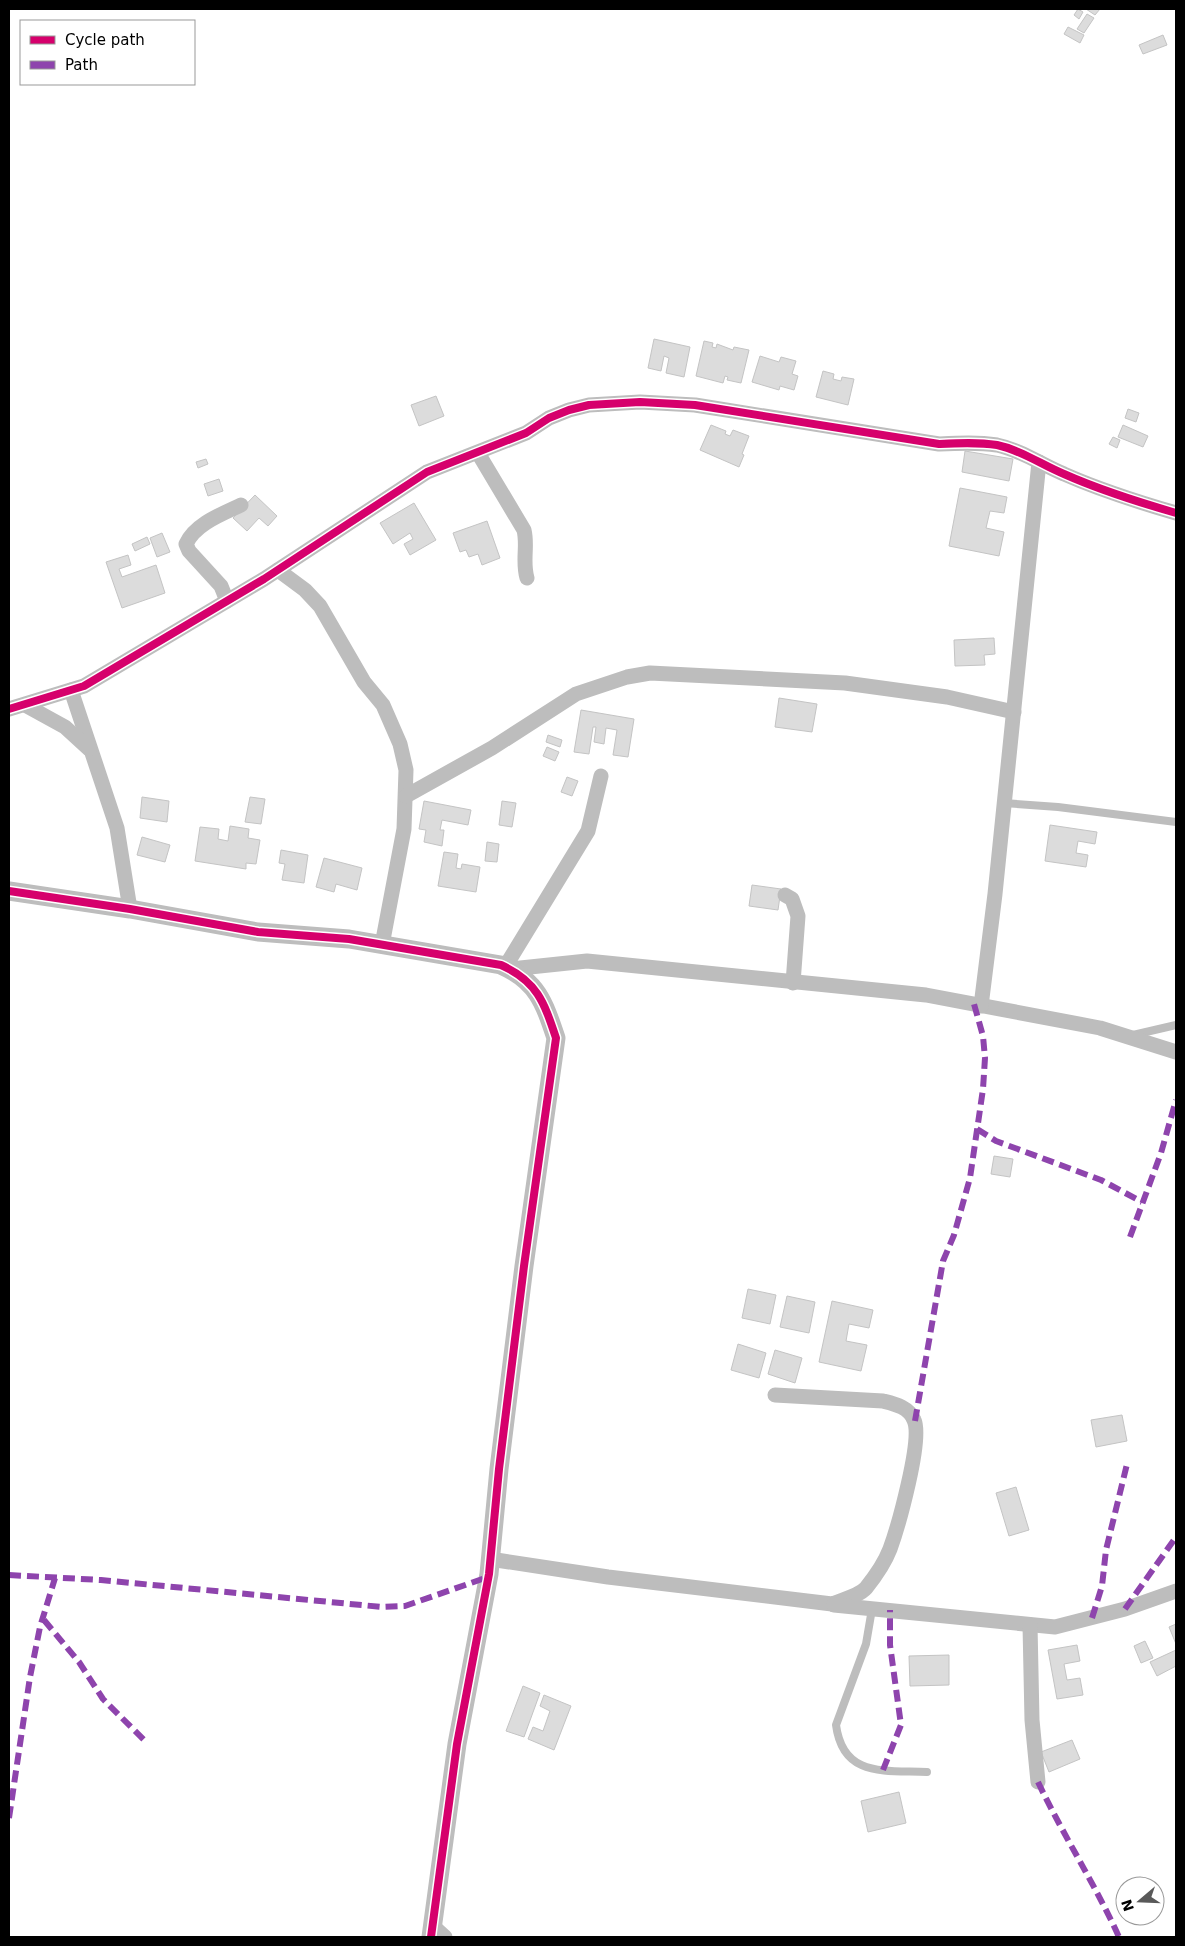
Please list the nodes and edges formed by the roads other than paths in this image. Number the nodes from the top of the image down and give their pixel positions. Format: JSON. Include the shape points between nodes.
{"nodes":[{"id":1,"x":478,"y":453,"type":"junction"},
{"id":2,"x":1039,"y":462,"type":"junction"},
{"id":3,"x":241,"y":505,"type":"dead end"},
{"id":4,"x":1176,"y":513,"type":"edge"},
{"id":5,"x":278,"y":570,"type":"junction"},
{"id":6,"x":526,"y":578,"type":"dead end"},
{"id":7,"x":227,"y":601,"type":"junction"},
{"id":8,"x":71,"y":690,"type":"junction"},
{"id":9,"x":25,"y":705,"type":"junction"},
{"id":10,"x":9,"y":709,"type":"edge"},
{"id":11,"x":1014,"y":712,"type":"junction"},
{"id":12,"x":90,"y":750,"type":"junction"},
{"id":13,"x":601,"y":776,"type":"dead end"},
{"id":14,"x":406,"y":796,"type":"junction"},
{"id":15,"x":1004,"y":803,"type":"junction"},
{"id":16,"x":1176,"y":822,"type":"edge"},
{"id":17,"x":9,"y":891,"type":"edge"},
{"id":18,"x":785,"y":895,"type":"dead end"},
{"id":19,"x":130,"y":909,"type":"junction"},
{"id":20,"x":382,"y":945,"type":"junction"},
{"id":21,"x":508,"y":968,"type":"junction"},
{"id":22,"x":794,"y":983,"type":"junction"},
{"id":23,"x":981,"y":1006,"type":"junction"},
{"id":24,"x":1176,"y":1024,"type":"edge"},
{"id":25,"x":1126,"y":1036,"type":"junction"},
{"id":26,"x":1176,"y":1052,"type":"edge"},
{"id":27,"x":775,"y":1395,"type":"dead end"},
{"id":28,"x":490,"y":1559,"type":"junction"},
{"id":29,"x":1176,"y":1591,"type":"edge"},
{"id":30,"x":832,"y":1604,"type":"junction"},
{"id":31,"x":872,"y":1609,"type":"junction"},
{"id":32,"x":1030,"y":1625,"type":"junction"},
{"id":33,"x":927,"y":1772,"type":"dead end"},
{"id":34,"x":1038,"y":1782,"type":"dead end"},
{"id":35,"x":436,"y":1934,"type":"edge"}],
"edges":[{"from":1,"to":2,"type":"street","via":[[526,434],[549,418],[569,410],[589,405],[640,402],[695,405],[940,444],[971,442],[999,446]]},
{"from":1,"to":5,"type":"street","via":[[427,472]]},
{"from":1,"to":6,"type":"street","via":[[524,530],[527,541]]},
{"from":2,"to":4,"type":"street","via":[[1133,501]]},
{"from":2,"to":11,"type":"street"},
{"from":3,"to":7,"type":"street","via":[[203,525],[189,536],[186,544],[196,560],[221,586]]},
{"from":5,"to":7,"type":"street"},
{"from":5,"to":14,"type":"street","via":[[320,606],[364,682],[383,705],[400,744],[406,770]]},
{"from":7,"to":8,"type":"street","via":[[125,664]]},
{"from":8,"to":9,"type":"street"},
{"from":8,"to":12,"type":"street"},
{"from":9,"to":10,"type":"street"},
{"from":9,"to":12,"type":"street","via":[[65,728]]},
{"from":11,"to":14,"type":"street","via":[[947,696],[846,683],[650,673],[576,694],[492,748]]},
{"from":11,"to":15,"type":"street"},
{"from":12,"to":19,"type":"street","via":[[117,828]]},
{"from":13,"to":21,"type":"street","via":[[588,831]]},
{"from":14,"to":20,"type":"street","via":[[404,829]]},
{"from":15,"to":16,"type":"lane"},
{"from":15,"to":23,"type":"street"},
{"from":17,"to":19,"type":"street"},
{"from":18,"to":22,"type":"street","via":[[792,899],[798,916]]},
{"from":19,"to":20,"type":"street","via":[[258,932],[349,939]]},
{"from":20,"to":21,"type":"street"},
{"from":21,"to":22,"type":"street","via":[[587,961]]},
{"from":21,"to":28,"type":"street","via":[[531,983],[545,1004],[556,1038]]},
{"from":22,"to":23,"type":"street","via":[[926,995]]},
{"from":23,"to":25,"type":"street","via":[[1100,1028]]},
{"from":24,"to":25,"type":"lane"},
{"from":25,"to":26,"type":"street"},
{"from":27,"to":30,"type":"street","via":[[883,1401],[900,1406],[915,1421],[916,1440],[906,1494],[889,1551],[865,1590]]},
{"from":28,"to":30,"type":"street"},
{"from":28,"to":35,"type":"street","via":[[458,1744]]},
{"from":29,"to":32,"type":"street","via":[[1126,1609],[1055,1627]]},
{"from":30,"to":31,"type":"street"},
{"from":31,"to":32,"type":"street"},
{"from":31,"to":33,"type":"lane","via":[[866,1644],[836,1725],[838,1737],[847,1756],[857,1765]]},
{"from":32,"to":34,"type":"street","via":[[1032,1720]]}]}
